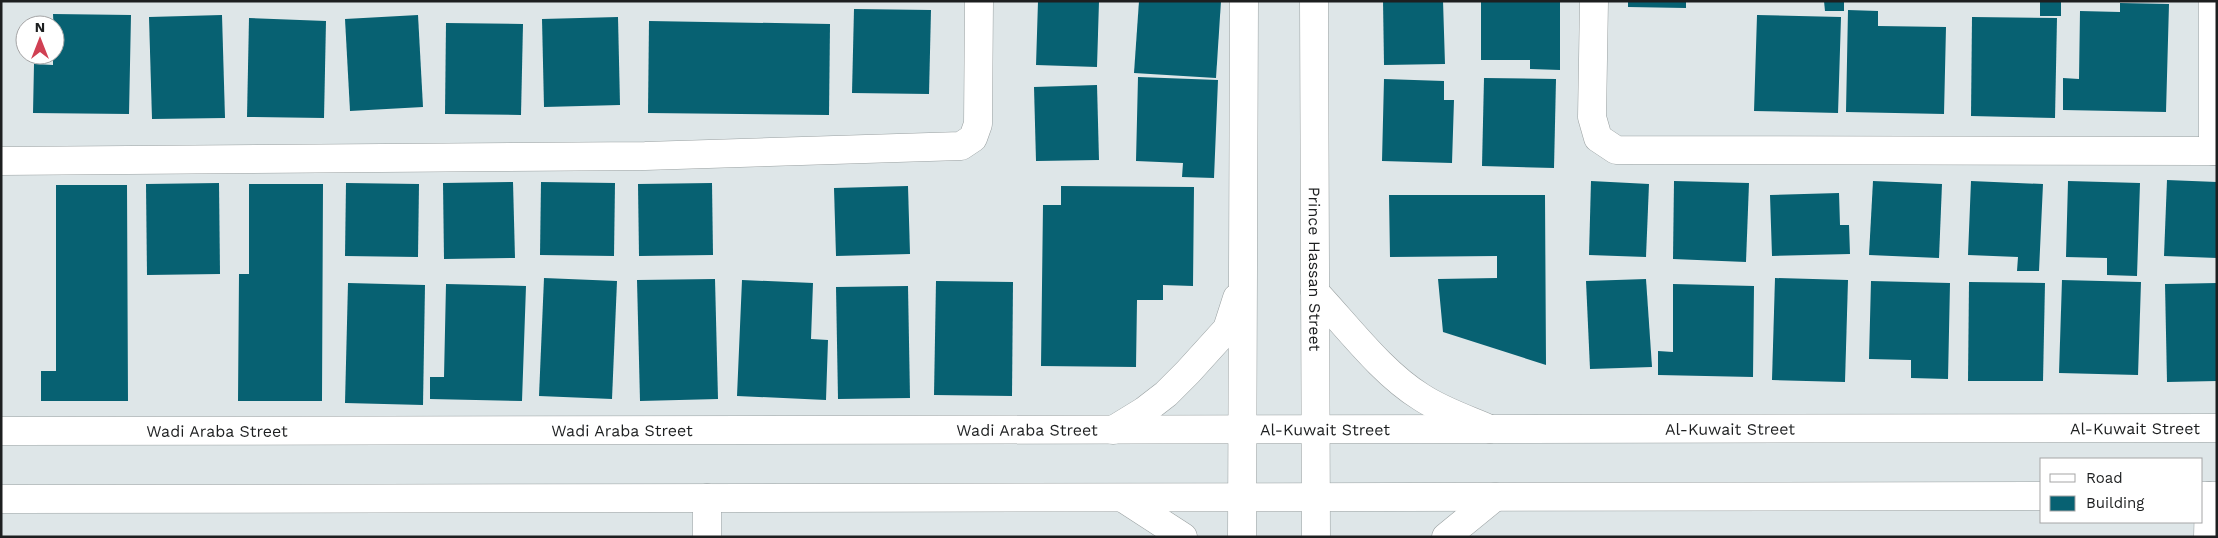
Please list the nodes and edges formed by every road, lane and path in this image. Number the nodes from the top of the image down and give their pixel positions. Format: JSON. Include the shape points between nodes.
{"nodes":[{"id":1,"x":979,"y":1,"type":"edge"},
{"id":2,"x":1244,"y":1,"type":"edge"},
{"id":3,"x":1314,"y":1,"type":"edge"},
{"id":4,"x":1594,"y":1,"type":"edge"},
{"id":5,"x":2213,"y":1,"type":"edge"},
{"id":6,"x":2215,"y":152,"type":"edge"},
{"id":7,"x":1,"y":161,"type":"edge"},
{"id":8,"x":1243,"y":282,"type":"junction"},
{"id":9,"x":1315,"y":292,"type":"junction"},
{"id":10,"x":2217,"y":428,"type":"edge"},
{"id":11,"x":1243,"y":429,"type":"junction"},
{"id":12,"x":1315,"y":429,"type":"junction"},
{"id":13,"x":1490,"y":429,"type":"junction"},
{"id":14,"x":1113,"y":430,"type":"junction"},
{"id":15,"x":1,"y":431,"type":"edge"},
{"id":16,"x":2040,"y":496,"type":"edge"},
{"id":17,"x":2209,"y":496,"type":"edge"},
{"id":18,"x":1316,"y":497,"type":"junction"},
{"id":19,"x":1495,"y":497,"type":"junction"},
{"id":20,"x":707,"y":498,"type":"junction"},
{"id":21,"x":1123,"y":498,"type":"junction"},
{"id":22,"x":1242,"y":498,"type":"junction"},
{"id":23,"x":1,"y":499,"type":"edge"},
{"id":24,"x":707,"y":537,"type":"edge"},
{"id":25,"x":1184,"y":537,"type":"edge"},
{"id":26,"x":1242,"y":537,"type":"edge"},
{"id":27,"x":1316,"y":537,"type":"edge"},
{"id":28,"x":1446,"y":537,"type":"edge"},
{"id":29,"x":2208,"y":537,"type":"edge"}],
"edges":[{"from":1,"to":7,"type":"main road","via":[[978,124],[973,138],[962,146],[645,156]]},
{"from":2,"to":8,"type":"main road"},
{"from":3,"to":9,"type":"main road","name":"Prince Hassan Street"},
{"from":4,"to":6,"type":"main road","via":[[1592,116],[1598,138],[1616,150]]},
{"from":5,"to":6,"type":"main road"},
{"from":8,"to":11,"type":"main road"},
{"from":8,"to":14,"type":"main road","via":[[1227,329],[1213,346],[1166,394]]},
{"from":9,"to":12,"type":"main road","name":"Prince Hassan Street"},
{"from":9,"to":13,"type":"main road","via":[[1404,386],[1448,412]]},
{"from":10,"to":13,"type":"main road","name":"Al-Kuwait Street"},
{"from":11,"to":12,"type":"main road","name":"Al-Kuwait Street"},
{"from":11,"to":14,"type":"main road","name":"Wadi Araba Street"},
{"from":11,"to":22,"type":"main road"},
{"from":12,"to":13,"type":"main road","name":"Al-Kuwait Street"},
{"from":12,"to":18,"type":"main road","name":"Prince Hassan Street"},
{"from":14,"to":15,"type":"main road","name":"Wadi Araba Street"},
{"from":16,"to":19,"type":"main road"},
{"from":17,"to":29,"type":"main road"},
{"from":18,"to":19,"type":"main road"},
{"from":18,"to":22,"type":"main road"},
{"from":18,"to":27,"type":"main road","name":"Prince Hassan Street"},
{"from":19,"to":28,"type":"main road"},
{"from":20,"to":21,"type":"main road"},
{"from":20,"to":23,"type":"main road"},
{"from":20,"to":24,"type":"main road"},
{"from":21,"to":22,"type":"main road"},
{"from":21,"to":25,"type":"main road"},
{"from":22,"to":26,"type":"main road"}]}
